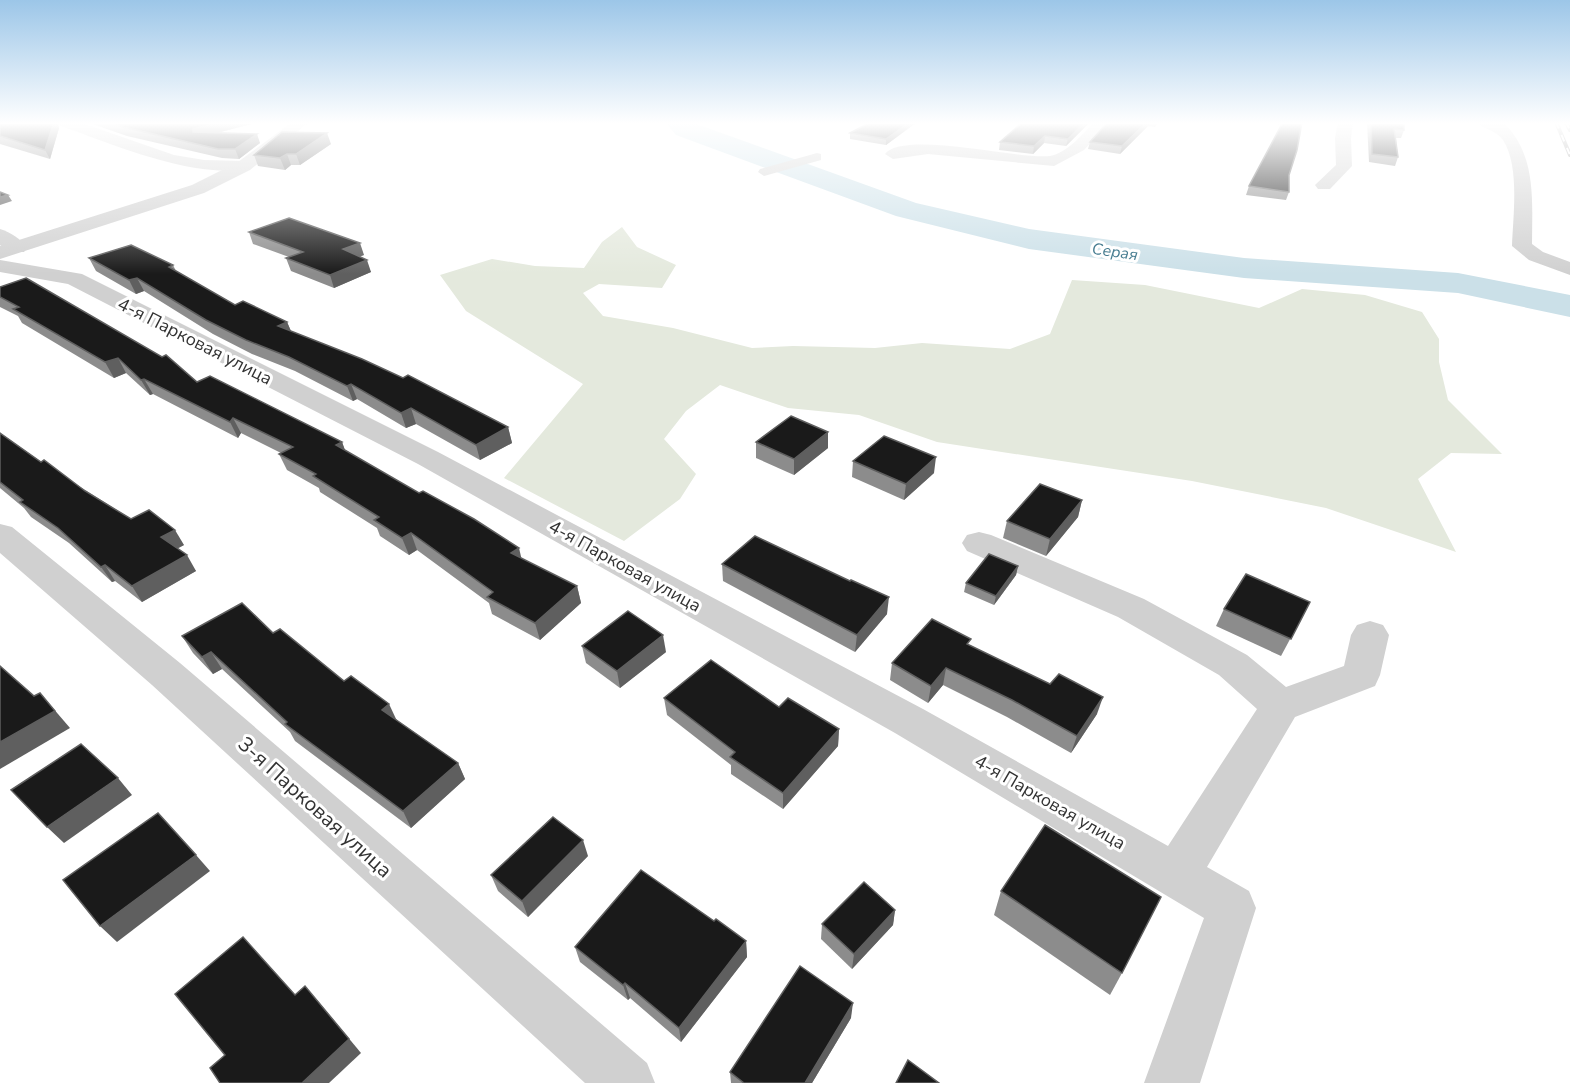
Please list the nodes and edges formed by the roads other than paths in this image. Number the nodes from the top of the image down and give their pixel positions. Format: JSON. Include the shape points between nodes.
{"nodes":[{"id":1,"x":231,"y":173,"type":"edge"},
{"id":2,"x":1337,"y":173,"type":"edge"},
{"id":3,"x":1522,"y":173,"type":"edge"},
{"id":4,"x":1324,"y":184,"type":"dead end"},
{"id":5,"x":0,"y":235,"type":"edge"},
{"id":6,"x":6,"y":256,"type":"edge"},
{"id":7,"x":1570,"y":269,"type":"edge"},
{"id":8,"x":0,"y":536,"type":"edge"},
{"id":9,"x":979,"y":543,"type":"dead end"},
{"id":10,"x":1370,"y":635,"type":"dead end"},
{"id":11,"x":1281,"y":706,"type":"junction"},
{"id":12,"x":1176,"y":875,"type":"junction"},
{"id":13,"x":627,"y":1083,"type":"edge"},
{"id":14,"x":1172,"y":1083,"type":"edge"}],
"edges":[{"from":1,"to":6,"type":"street","via":[[198,189]]},
{"from":2,"to":4,"type":"street"},
{"from":3,"to":7,"type":"street","via":[[1522,246]]},
{"from":5,"to":6,"type":"street"},
{"from":6,"to":12,"type":"street","name":"4-я Парковая улица","via":[[74,279],[428,458],[909,721]]},
{"from":8,"to":13,"type":"street","name":"3-я Парковая улица","via":[[166,674]]},
{"from":9,"to":11,"type":"street","via":[[1131,608],[1233,666]]},
{"from":10,"to":11,"type":"street","via":[[1361,675]]},
{"from":11,"to":12,"type":"street"},
{"from":12,"to":14,"type":"street","name":"4-я Парковая улица","via":[[1232,908]]}]}
